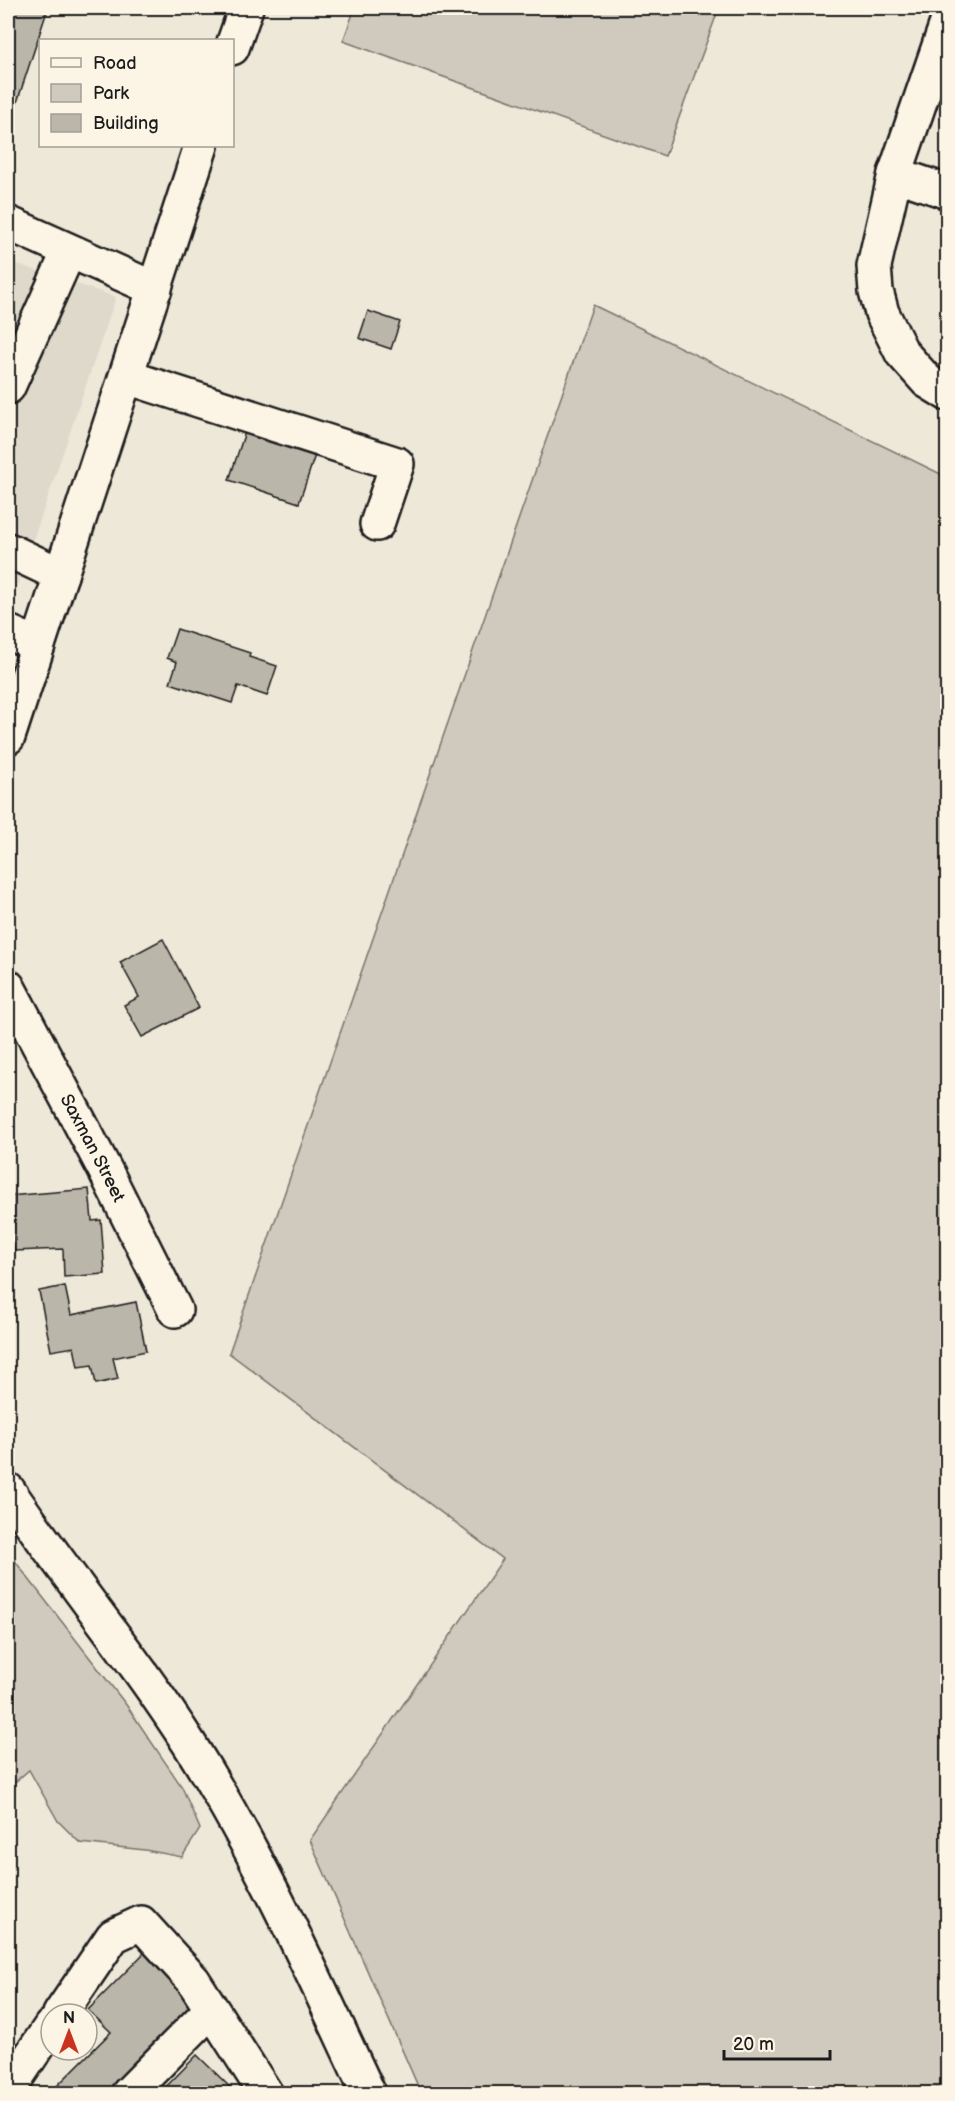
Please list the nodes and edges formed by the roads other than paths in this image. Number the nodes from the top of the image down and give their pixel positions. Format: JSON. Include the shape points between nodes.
{"nodes":[{"id":1,"x":246,"y":8,"type":"edge"},
{"id":2,"x":948,"y":20,"type":"edge"},
{"id":3,"x":234,"y":42,"type":"edge"},
{"id":4,"x":201,"y":147,"type":"edge"},
{"id":5,"x":896,"y":174,"type":"junction"},
{"id":6,"x":948,"y":192,"type":"edge"},
{"id":7,"x":8,"y":223,"type":"edge"},
{"id":8,"x":69,"y":252,"type":"junction"},
{"id":9,"x":155,"y":290,"type":"junction"},
{"id":10,"x":127,"y":377,"type":"junction"},
{"id":11,"x":8,"y":387,"type":"edge"},
{"id":12,"x":948,"y":394,"type":"edge"},
{"id":13,"x":377,"y":524,"type":"dead end"},
{"id":14,"x":8,"y":550,"type":"edge"},
{"id":15,"x":61,"y":575,"type":"junction"},
{"id":16,"x":8,"y":632,"type":"edge"},
{"id":17,"x":38,"y":645,"type":"junction"},
{"id":18,"x":8,"y":737,"type":"edge"},
{"id":19,"x":8,"y":987,"type":"edge"},
{"id":20,"x":175,"y":1310,"type":"dead end"},
{"id":21,"x":8,"y":1490,"type":"edge"},
{"id":22,"x":68,"y":2002,"type":"edge"},
{"id":23,"x":212,"y":2010,"type":"junction"},
{"id":24,"x":39,"y":2044,"type":"edge"},
{"id":25,"x":8,"y":2090,"type":"edge"},
{"id":26,"x":128,"y":2094,"type":"edge"},
{"id":27,"x":266,"y":2094,"type":"edge"},
{"id":28,"x":369,"y":2094,"type":"edge"}],
"edges":[{"from":1,"to":3,"type":"street"},
{"from":2,"to":5,"type":"street"},
{"from":4,"to":9,"type":"street"},
{"from":5,"to":6,"type":"street"},
{"from":5,"to":12,"type":"street","via":[[874,266],[876,291],[902,353],[927,381]]},
{"from":7,"to":8,"type":"street"},
{"from":8,"to":9,"type":"street"},
{"from":8,"to":11,"type":"street"},
{"from":9,"to":10,"type":"street"},
{"from":10,"to":13,"type":"street","via":[[397,464]]},
{"from":10,"to":15,"type":"street"},
{"from":14,"to":15,"type":"street"},
{"from":15,"to":17,"type":"street"},
{"from":16,"to":17,"type":"street"},
{"from":17,"to":18,"type":"street"},
{"from":19,"to":20,"type":"street","name":"Saxman Street"},
{"from":21,"to":28,"type":"street","via":[[190,1745],[255,1856]]},
{"from":22,"to":23,"type":"street","via":[[113,1936],[141,1923],[193,1980]]},
{"from":23,"to":26,"type":"street"},
{"from":23,"to":27,"type":"street"},
{"from":24,"to":25,"type":"street"}]}
